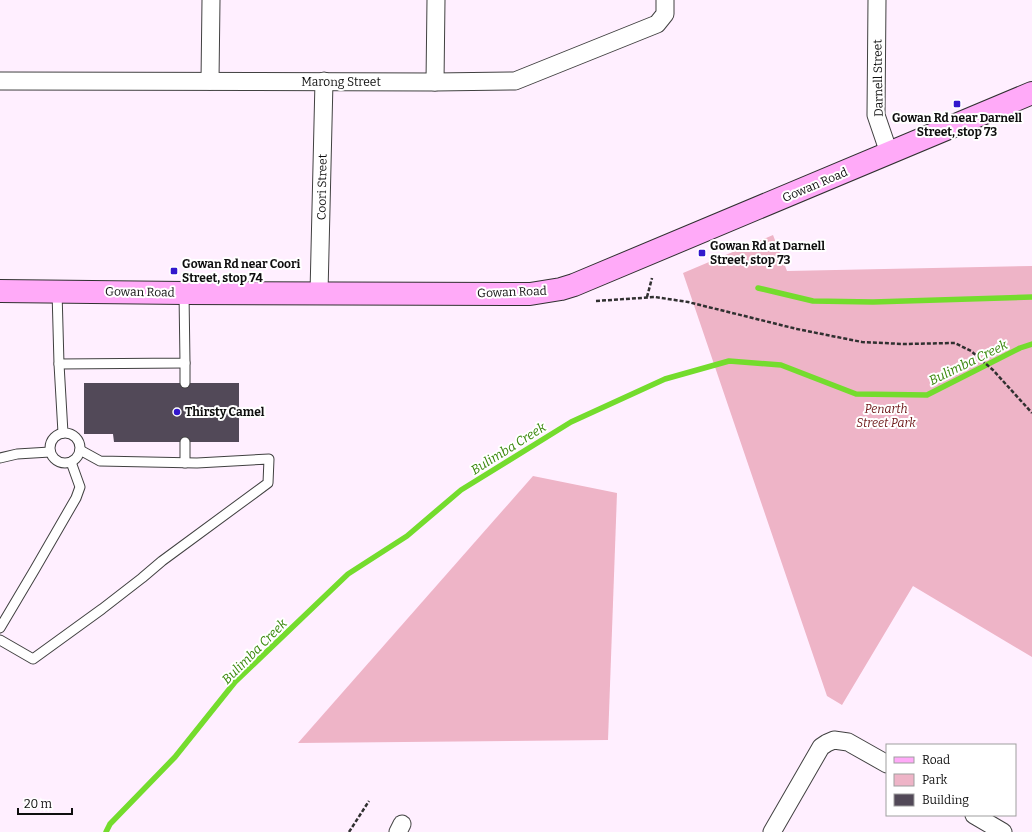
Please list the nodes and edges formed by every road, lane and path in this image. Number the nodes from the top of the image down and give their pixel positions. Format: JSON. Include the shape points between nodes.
{"nodes":[{"id":1,"x":211,"y":0,"type":"edge"},
{"id":2,"x":436,"y":0,"type":"edge"},
{"id":3,"x":876,"y":0,"type":"edge"},
{"id":4,"x":665,"y":7,"type":"edge"},
{"id":5,"x":0,"y":81,"type":"edge"},
{"id":6,"x":210,"y":81,"type":"junction"},
{"id":7,"x":324,"y":81,"type":"junction"},
{"id":8,"x":435,"y":82,"type":"junction"},
{"id":9,"x":1032,"y":93,"type":"edge"},
{"id":10,"x":890,"y":153,"type":"junction"},
{"id":11,"x":652,"y":278,"type":"dead end"},
{"id":12,"x":0,"y":290,"type":"edge"},
{"id":13,"x":57,"y":291,"type":"junction"},
{"id":14,"x":184,"y":293,"type":"junction"},
{"id":15,"x":319,"y":293,"type":"junction"},
{"id":16,"x":647,"y":297,"type":"junction"},
{"id":17,"x":596,"y":301,"type":"dead end"},
{"id":18,"x":185,"y":363,"type":"junction"},
{"id":19,"x":59,"y":364,"type":"junction"},
{"id":20,"x":185,"y":382,"type":"dead end"},
{"id":21,"x":1032,"y":413,"type":"edge"},
{"id":22,"x":63,"y":433,"type":"junction"},
{"id":23,"x":185,"y":442,"type":"dead end"},
{"id":24,"x":80,"y":450,"type":"junction"},
{"id":25,"x":50,"y":452,"type":"junction"},
{"id":26,"x":0,"y":458,"type":"edge"},
{"id":27,"x":72,"y":462,"type":"junction"},
{"id":28,"x":185,"y":463,"type":"junction"},
{"id":29,"x":0,"y":628,"type":"edge"},
{"id":30,"x":0,"y":640,"type":"edge"},
{"id":31,"x":886,"y":763,"type":"edge"},
{"id":32,"x":369,"y":801,"type":"dead end"},
{"id":33,"x":976,"y":816,"type":"edge"},
{"id":34,"x":349,"y":832,"type":"edge"},
{"id":35,"x":772,"y":832,"type":"edge"},
{"id":36,"x":1003,"y":832,"type":"edge"}],
"edges":[{"from":1,"to":6,"type":"street"},
{"from":2,"to":8,"type":"street"},
{"from":3,"to":10,"type":"street","name":"Darnell Street","via":[[876,115]]},
{"from":4,"to":8,"type":"street","name":"Marong Street","via":[[657,24],[515,81]]},
{"from":5,"to":6,"type":"street","name":"Marong Street"},
{"from":6,"to":7,"type":"street","name":"Marong Street"},
{"from":7,"to":8,"type":"street","name":"Marong Street"},
{"from":7,"to":15,"type":"street","name":"Coori Street"},
{"from":9,"to":10,"type":"main road","name":"Gowan Road"},
{"from":10,"to":15,"type":"main road","name":"Gowan Road","via":[[561,289],[530,294]]},
{"from":11,"to":16,"type":"path"},
{"from":12,"to":13,"type":"main road","name":"Gowan Road"},
{"from":13,"to":14,"type":"main road","name":"Gowan Road"},
{"from":13,"to":19,"type":"lane"},
{"from":14,"to":15,"type":"main road","name":"Gowan Road"},
{"from":14,"to":18,"type":"lane"},
{"from":16,"to":17,"type":"path"},
{"from":16,"to":21,"type":"path","via":[[688,302],[862,342],[955,343],[971,350]]},
{"from":18,"to":19,"type":"lane"},
{"from":18,"to":20,"type":"lane"},
{"from":19,"to":22,"type":"lane"},
{"from":22,"to":24,"type":"lane","via":[[76,437]]},
{"from":22,"to":25,"type":"lane","via":[[54,438]]},
{"from":23,"to":28,"type":"lane"},
{"from":24,"to":27,"type":"lane"},
{"from":24,"to":28,"type":"lane","via":[[100,461]]},
{"from":25,"to":26,"type":"lane"},
{"from":25,"to":27,"type":"lane","via":[[56,461]]},
{"from":27,"to":29,"type":"lane","via":[[80,487],[76,498]]},
{"from":28,"to":30,"type":"lane","via":[[269,459],[268,483],[33,659]]},
{"from":31,"to":35,"type":"street","via":[[848,742],[834,740],[827,743],[821,748]]},
{"from":32,"to":34,"type":"path"},
{"from":33,"to":36,"type":"street"}]}
